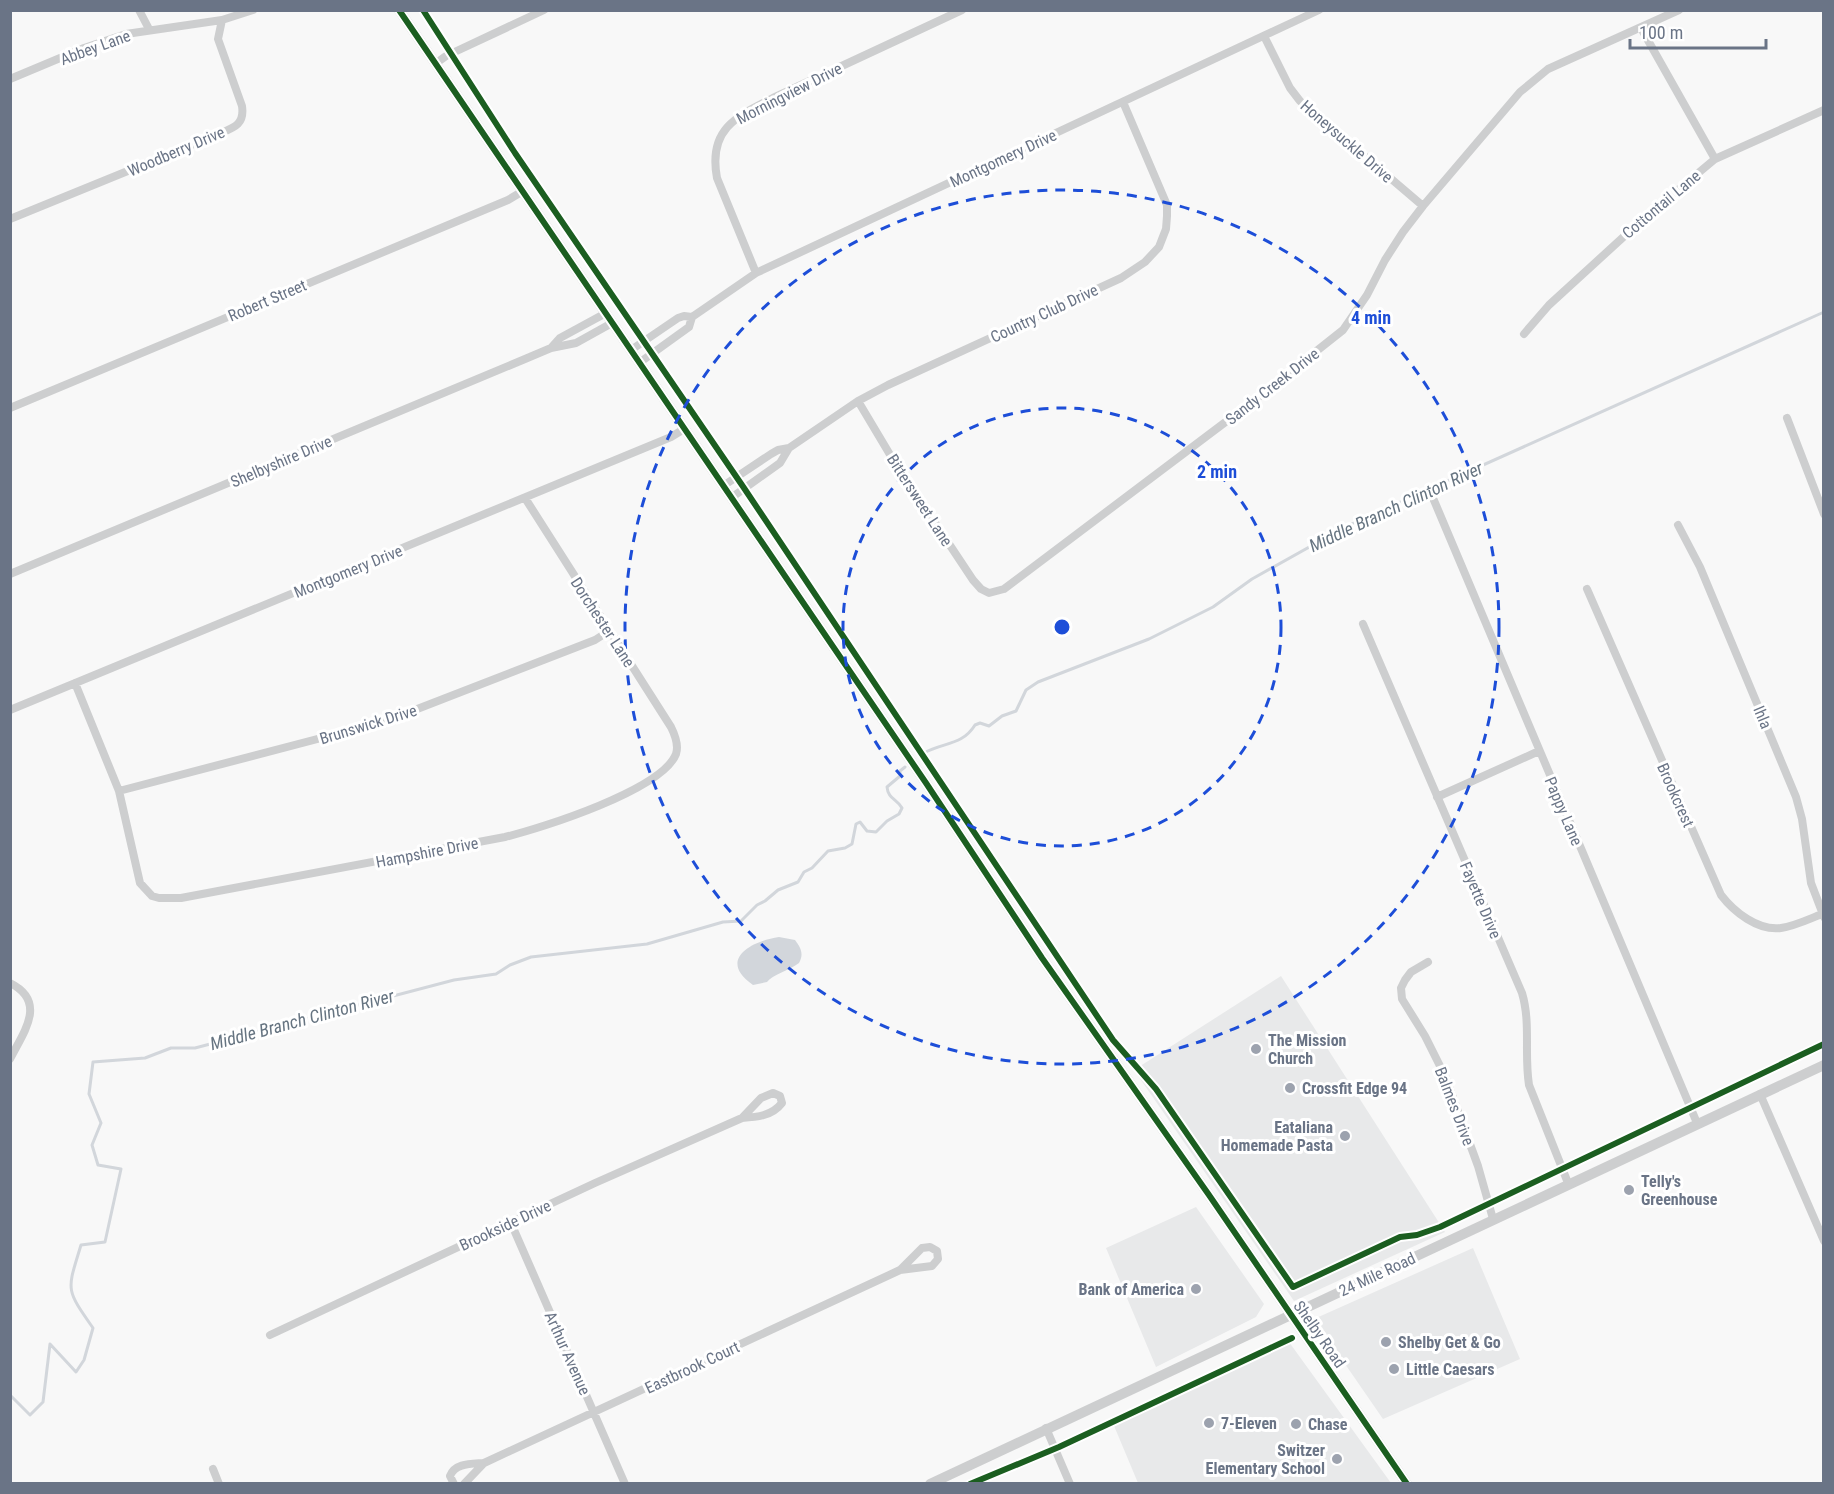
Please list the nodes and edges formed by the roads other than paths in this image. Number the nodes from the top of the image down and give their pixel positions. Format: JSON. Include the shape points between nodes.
{"nodes":[{"id":1,"x":139,"y":10,"type":"edge"},
{"id":2,"x":253,"y":10,"type":"edge"},
{"id":3,"x":399,"y":10,"type":"edge"},
{"id":4,"x":544,"y":10,"type":"edge"},
{"id":5,"x":962,"y":10,"type":"edge"},
{"id":6,"x":1319,"y":10,"type":"edge"},
{"id":7,"x":1679,"y":10,"type":"edge"},
{"id":8,"x":222,"y":20,"type":"junction"},
{"id":9,"x":1641,"y":28,"type":"junction"},
{"id":10,"x":149,"y":29,"type":"junction"},
{"id":11,"x":1264,"y":36,"type":"junction"},
{"id":12,"x":435,"y":64,"type":"junction"},
{"id":13,"x":10,"y":79,"type":"edge"},
{"id":14,"x":1123,"y":102,"type":"junction"},
{"id":15,"x":1824,"y":110,"type":"edge"},
{"id":16,"x":1715,"y":159,"type":"junction"},
{"id":17,"x":523,"y":191,"type":"junction"},
{"id":18,"x":1423,"y":206,"type":"junction"},
{"id":19,"x":10,"y":219,"type":"edge"},
{"id":20,"x":756,"y":273,"type":"junction"},
{"id":21,"x":606,"y":313,"type":"junction"},
{"id":22,"x":692,"y":317,"type":"junction"},
{"id":23,"x":612,"y":323,"type":"junction"},
{"id":24,"x":1524,"y":334,"type":"dead end"},
{"id":25,"x":551,"y":348,"type":"junction"},
{"id":26,"x":631,"y":350,"type":"junction"},
{"id":27,"x":639,"y":363,"type":"junction"},
{"id":28,"x":858,"y":401,"type":"junction"},
{"id":29,"x":10,"y":408,"type":"edge"},
{"id":30,"x":1787,"y":418,"type":"dead end"},
{"id":31,"x":684,"y":429,"type":"junction"},
{"id":32,"x":789,"y":448,"type":"junction"},
{"id":33,"x":723,"y":486,"type":"junction"},
{"id":34,"x":525,"y":498,"type":"junction"},
{"id":35,"x":731,"y":498,"type":"junction"},
{"id":36,"x":1433,"y":498,"type":"dead end"},
{"id":37,"x":1824,"y":514,"type":"edge"},
{"id":38,"x":1678,"y":525,"type":"dead end"},
{"id":39,"x":10,"y":574,"type":"edge"},
{"id":40,"x":1587,"y":589,"type":"dead end"},
{"id":41,"x":989,"y":593,"type":"joint"},
{"id":42,"x":1363,"y":624,"type":"dead end"},
{"id":43,"x":609,"y":632,"type":"junction"},
{"id":44,"x":75,"y":683,"type":"junction"},
{"id":45,"x":10,"y":711,"type":"edge"},
{"id":46,"x":677,"y":746,"type":"joint"},
{"id":47,"x":1539,"y":751,"type":"junction"},
{"id":48,"x":119,"y":791,"type":"junction"},
{"id":49,"x":1437,"y":797,"type":"junction"},
{"id":50,"x":1823,"y":915,"type":"edge"},
{"id":51,"x":1428,"y":962,"type":"dead end"},
{"id":52,"x":10,"y":984,"type":"edge"},
{"id":53,"x":10,"y":1059,"type":"edge"},
{"id":54,"x":1824,"y":1065,"type":"edge"},
{"id":55,"x":1760,"y":1094,"type":"junction"},
{"id":56,"x":742,"y":1118,"type":"junction"},
{"id":57,"x":1697,"y":1123,"type":"junction"},
{"id":58,"x":1568,"y":1184,"type":"junction"},
{"id":59,"x":1493,"y":1219,"type":"junction"},
{"id":60,"x":511,"y":1223,"type":"junction"},
{"id":61,"x":1824,"y":1241,"type":"edge"},
{"id":62,"x":900,"y":1270,"type":"junction"},
{"id":63,"x":1289,"y":1314,"type":"junction"},
{"id":64,"x":270,"y":1335,"type":"dead end"},
{"id":65,"x":594,"y":1412,"type":"junction"},
{"id":66,"x":1046,"y":1428,"type":"junction"},
{"id":67,"x":484,"y":1463,"type":"junction"},
{"id":68,"x":213,"y":1469,"type":"dead end"},
{"id":69,"x":219,"y":1484,"type":"edge"},
{"id":70,"x":454,"y":1484,"type":"edge"},
{"id":71,"x":464,"y":1484,"type":"edge"},
{"id":72,"x":626,"y":1484,"type":"edge"},
{"id":73,"x":930,"y":1484,"type":"edge"},
{"id":74,"x":1070,"y":1484,"type":"edge"},
{"id":75,"x":1407,"y":1484,"type":"edge"}],
"edges":[{"from":1,"to":10,"type":"street"},
{"from":2,"to":8,"type":"street","name":"Abbey Lane"},
{"from":3,"to":12,"type":"street","name":"Shelby Road"},
{"from":4,"to":12,"type":"street"},
{"from":5,"to":20,"type":"street","name":"Morningview Drive","via":[[773,98],[725,128],[716,147],[717,178]]},
{"from":6,"to":11,"type":"street","name":"Montgomery Drive"},
{"from":7,"to":9,"type":"street","name":"Sandy Creek Drive"},
{"from":8,"to":10,"type":"street","name":"Abbey Lane"},
{"from":8,"to":19,"type":"street","name":"Woodberry Drive","via":[[218,39],[242,106],[240,123]]},
{"from":9,"to":16,"type":"street"},
{"from":9,"to":18,"type":"street","name":"Sandy Creek Drive","via":[[1538,75]]},
{"from":10,"to":13,"type":"street","name":"Abbey Lane","via":[[110,39]]},
{"from":11,"to":14,"type":"street","name":"Montgomery Drive"},
{"from":11,"to":18,"type":"street","name":"Honeysuckle Drive","via":[[1300,100]]},
{"from":12,"to":17,"type":"street","name":"Shelby Road"},
{"from":14,"to":20,"type":"street","name":"Montgomery Drive"},
{"from":14,"to":28,"type":"street","name":"Country Club Drive","via":[[1167,205],[1164,236],[1152,256],[1121,278]]},
{"from":15,"to":16,"type":"street","name":"Cottontail Lane"},
{"from":16,"to":24,"type":"street","name":"Cottontail Lane","via":[[1633,227],[1549,305]]},
{"from":17,"to":21,"type":"street","name":"Shelby Road"},
{"from":17,"to":29,"type":"street","name":"Robert Street"},
{"from":18,"to":41,"type":"street","name":"Sandy Creek Drive","via":[[1389,253],[1353,317],[1330,341],[1004,589]]},
{"from":20,"to":22,"type":"street","name":"Montgomery Drive"},
{"from":21,"to":23,"type":"street","name":"Shelby Road"},
{"from":21,"to":25,"type":"street","name":"Shelbyshire Drive","via":[[560,338]]},
{"from":22,"to":26,"type":"street","name":"Montgomery Drive","via":[[678,318]]},
{"from":22,"to":27,"type":"street","name":"Montgomery Drive","via":[[689,327]]},
{"from":23,"to":25,"type":"street","name":"Shelbyshire Drive","via":[[576,343]]},
{"from":23,"to":26,"type":"street","name":"Shelby Road"},
{"from":25,"to":39,"type":"street","name":"Shelbyshire Drive"},
{"from":26,"to":27,"type":"street","name":"Shelby Road"},
{"from":27,"to":31,"type":"street","name":"Shelby Road"},
{"from":28,"to":32,"type":"street","name":"Country Club Drive"},
{"from":28,"to":41,"type":"street","name":"Bittersweet Lane","via":[[973,580]]},
{"from":30,"to":37,"type":"street"},
{"from":31,"to":33,"type":"street","name":"Shelby Road"},
{"from":31,"to":34,"type":"street","name":"Montgomery Drive"},
{"from":32,"to":33,"type":"street","name":"Country Club Drive","via":[[771,454]]},
{"from":32,"to":35,"type":"street","name":"Country Club Drive","via":[[780,463]]},
{"from":33,"to":35,"type":"street","name":"Shelby Road"},
{"from":34,"to":43,"type":"street","name":"Dorchester Lane"},
{"from":34,"to":44,"type":"street","name":"Montgomery Drive"},
{"from":35,"to":63,"type":"street","name":"Shelby Road"},
{"from":36,"to":47,"type":"street","name":"Pappy Lane"},
{"from":38,"to":50,"type":"street","name":"Ihla","via":[[1700,567],[1796,797],[1811,883]]},
{"from":40,"to":50,"type":"street","name":"Brookcrest","via":[[1721,895],[1746,918],[1768,927],[1790,926]]},
{"from":42,"to":49,"type":"street","name":"Fayette Drive"},
{"from":43,"to":46,"type":"street","name":"Dorchester Lane","via":[[671,727]]},
{"from":43,"to":48,"type":"street","name":"Brunswick Drive","via":[[385,721]]},
{"from":44,"to":45,"type":"street","name":"Montgomery Drive"},
{"from":44,"to":48,"type":"street"},
{"from":46,"to":48,"type":"street","name":"Hampshire Drive","via":[[671,762],[643,783],[585,811],[528,832],[168,900],[152,896],[140,883]]},
{"from":47,"to":49,"type":"street"},
{"from":47,"to":57,"type":"street","name":"Pappy Lane"},
{"from":49,"to":58,"type":"street","name":"Fayette Drive","via":[[1522,993],[1527,1014],[1529,1084]]},
{"from":51,"to":59,"type":"street","name":"Balmes Drive","via":[[1405,980],[1401,999],[1445,1076]]},
{"from":52,"to":53,"type":"street","via":[[25,995],[31,1014]]},
{"from":54,"to":55,"type":"street","name":"24 Mile Road"},
{"from":55,"to":57,"type":"street","name":"24 Mile Road"},
{"from":55,"to":61,"type":"street"},
{"from":56,"to":56,"type":"street","name":"Brookside Drive","via":[[777,1109],[782,1103],[780,1096],[767,1094]]},
{"from":56,"to":60,"type":"street","name":"Brookside Drive"},
{"from":57,"to":58,"type":"street","name":"24 Mile Road"},
{"from":58,"to":59,"type":"street","name":"24 Mile Road"},
{"from":59,"to":63,"type":"street","name":"24 Mile Road"},
{"from":60,"to":64,"type":"street","name":"Brookside Drive"},
{"from":60,"to":65,"type":"street","name":"Arthur Avenue"},
{"from":62,"to":62,"type":"street","name":"Eastbrook Court","via":[[932,1266],[938,1259],[937,1251],[922,1248]]},
{"from":62,"to":65,"type":"street","name":"Eastbrook Court"},
{"from":63,"to":66,"type":"street","name":"24 Mile Road"},
{"from":63,"to":75,"type":"street","name":"Shelby Road"},
{"from":65,"to":67,"type":"street","name":"Eastbrook Court"},
{"from":65,"to":72,"type":"street","name":"Arthur Avenue"},
{"from":66,"to":73,"type":"street","name":"24 Mile Road"},
{"from":66,"to":74,"type":"street"},
{"from":67,"to":70,"type":"street","name":"Eastbrook Court","via":[[453,1469],[450,1476]]},
{"from":67,"to":71,"type":"street","name":"Eastbrook Court"},
{"from":68,"to":69,"type":"street"}]}
